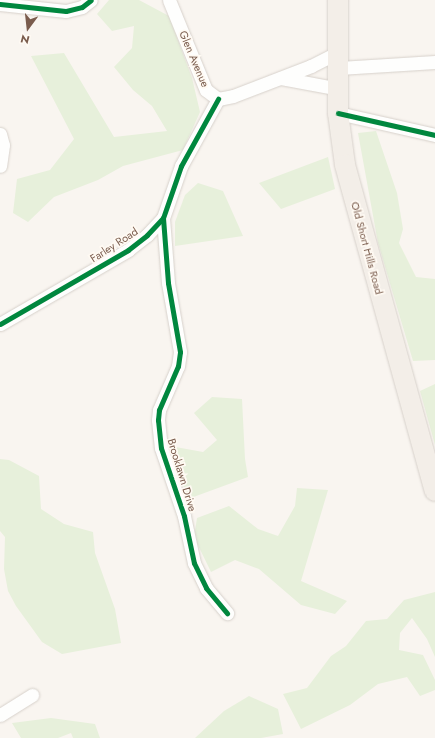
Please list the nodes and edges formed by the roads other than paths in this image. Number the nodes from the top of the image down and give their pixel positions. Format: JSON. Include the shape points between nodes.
{"nodes":[{"id":1,"x":91,"y":0,"type":"edge"},
{"id":2,"x":169,"y":0,"type":"edge"},
{"id":3,"x":338,"y":0,"type":"edge"},
{"id":4,"x":0,"y":4,"type":"edge"},
{"id":5,"x":339,"y":60,"type":"junction"},
{"id":6,"x":435,"y":62,"type":"edge"},
{"id":7,"x":277,"y":77,"type":"junction"},
{"id":8,"x":339,"y":90,"type":"junction"},
{"id":9,"x":218,"y":99,"type":"junction"},
{"id":10,"x":338,"y":113,"type":"junction"},
{"id":11,"x":0,"y":134,"type":"edge"},
{"id":12,"x":435,"y":135,"type":"edge"},
{"id":13,"x":0,"y":166,"type":"edge"},
{"id":14,"x":163,"y":218,"type":"junction"},
{"id":15,"x":0,"y":324,"type":"edge"},
{"id":16,"x":431,"y":466,"type":"edge"},
{"id":17,"x":435,"y":491,"type":"edge"},
{"id":18,"x":227,"y":613,"type":"dead end"},
{"id":19,"x":32,"y":695,"type":"dead end"},
{"id":20,"x":0,"y":715,"type":"edge"}],
"edges":[{"from":1,"to":4,"type":"street","via":[[82,7],[66,11]]},
{"from":2,"to":9,"type":"street","name":"Glen Avenue","via":[[206,90]]},
{"from":3,"to":5,"type":"main road","name":"Old Short Hills Road"},
{"from":5,"to":6,"type":"street"},
{"from":5,"to":7,"type":"street","name":"Glen Avenue"},
{"from":5,"to":8,"type":"main road","name":"Old Short Hills Road"},
{"from":7,"to":8,"type":"street"},
{"from":7,"to":9,"type":"street","name":"Glen Avenue","via":[[234,96]]},
{"from":8,"to":10,"type":"main road","name":"Old Short Hills Road"},
{"from":9,"to":14,"type":"street","name":"Farley Road","via":[[181,166]]},
{"from":10,"to":12,"type":"street"},
{"from":10,"to":16,"type":"main road","name":"Old Short Hills Road","via":[[345,165]]},
{"from":11,"to":13,"type":"street","via":[[3,145]]},
{"from":14,"to":15,"type":"street","name":"Farley Road","via":[[128,250]]},
{"from":14,"to":18,"type":"street","name":"Brooklawn Drive","via":[[168,283],[180,352],[178,366],[159,410],[161,448],[184,516],[194,563],[206,588]]},
{"from":16,"to":17,"type":"main road","name":"Old Short Hills Road"},
{"from":19,"to":20,"type":"street"}]}
